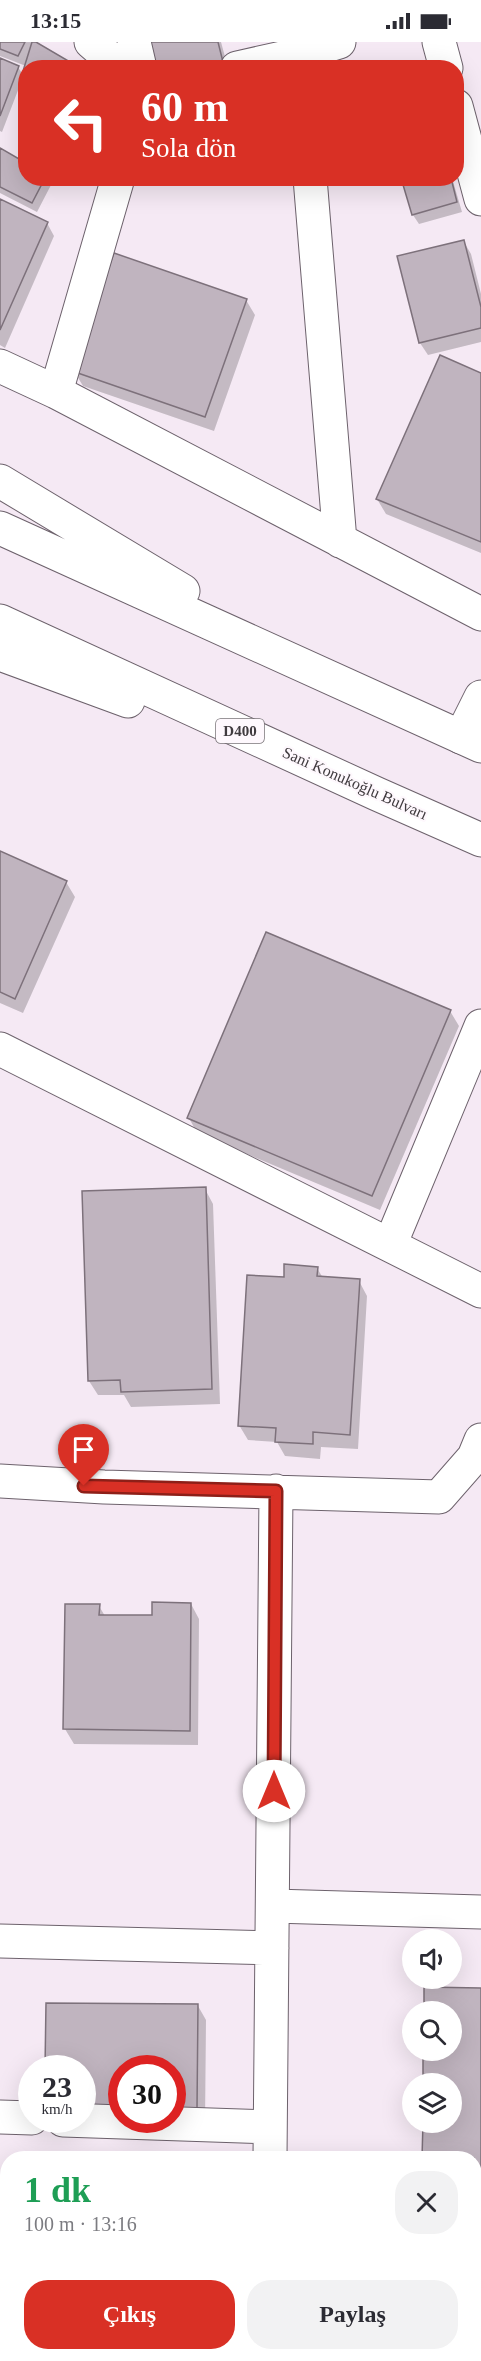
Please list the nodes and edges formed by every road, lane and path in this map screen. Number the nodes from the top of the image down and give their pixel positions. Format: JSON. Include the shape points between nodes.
{"nodes":[{"id":1,"x":91,"y":42,"type":"edge"},
{"id":2,"x":134,"y":42,"type":"edge"},
{"id":3,"x":339,"y":42,"type":"edge"},
{"id":4,"x":439,"y":42,"type":"edge"},
{"id":5,"x":300,"y":54,"type":"edge"},
{"id":6,"x":112,"y":60,"type":"edge"},
{"id":7,"x":138,"y":60,"type":"edge"},
{"id":8,"x":273,"y":60,"type":"edge"},
{"id":9,"x":444,"y":60,"type":"edge"},
{"id":10,"x":464,"y":136,"type":"edge"},
{"id":11,"x":116,"y":186,"type":"edge"},
{"id":12,"x":311,"y":186,"type":"edge"},
{"id":13,"x":481,"y":199,"type":"edge"},
{"id":14,"x":0,"y":366,"type":"edge"},
{"id":15,"x":56,"y":392,"type":"junction"},
{"id":16,"x":0,"y":481,"type":"edge"},
{"id":17,"x":0,"y":528,"type":"edge"},
{"id":18,"x":340,"y":541,"type":"junction"},
{"id":19,"x":481,"y":614,"type":"edge"},
{"id":20,"x":0,"y":621,"type":"edge"},
{"id":21,"x":0,"y":654,"type":"edge"},
{"id":22,"x":313,"y":670,"type":"junction"},
{"id":23,"x":481,"y":697,"type":"edge"},
{"id":24,"x":471,"y":741,"type":"edge"},
{"id":25,"x":377,"y":794,"type":"junction"},
{"id":26,"x":481,"y":840,"type":"edge"},
{"id":27,"x":481,"y":1026,"type":"edge"},
{"id":28,"x":0,"y":1049,"type":"edge"},
{"id":29,"x":390,"y":1245,"type":"junction"},
{"id":30,"x":481,"y":1291,"type":"edge"},
{"id":31,"x":481,"y":1440,"type":"edge"},
{"id":32,"x":0,"y":1481,"type":"edge"},
{"id":33,"x":276,"y":1491,"type":"junction"},
{"id":34,"x":273,"y":1906,"type":"junction"},
{"id":35,"x":481,"y":1912,"type":"edge"},
{"id":36,"x":0,"y":1941,"type":"edge"},
{"id":37,"x":273,"y":1948,"type":"junction"},
{"id":38,"x":0,"y":2117,"type":"edge"},
{"id":39,"x":18,"y":2118,"type":"edge"},
{"id":40,"x":96,"y":2124,"type":"edge"},
{"id":41,"x":270,"y":2143,"type":"edge"}],
"edges":[{"from":1,"to":6,"type":"main road"},
{"from":2,"to":7,"type":"main road"},
{"from":3,"to":5,"type":"main road"},
{"from":4,"to":9,"type":"main road"},
{"from":5,"to":8,"type":"main road"},
{"from":10,"to":13,"type":"main road"},
{"from":11,"to":15,"type":"main road"},
{"from":12,"to":18,"type":"main road"},
{"from":14,"to":15,"type":"main road"},
{"from":15,"to":18,"type":"main road"},
{"from":16,"to":22,"type":"main road"},
{"from":17,"to":22,"type":"main road"},
{"from":18,"to":19,"type":"main road"},
{"from":20,"to":25,"type":"main road","name":"Sani Konukoğlu Bulvarı","number":"D400"},
{"from":21,"to":25,"type":"main road"},
{"from":22,"to":24,"type":"main road"},
{"from":23,"to":24,"type":"main road"},
{"from":25,"to":26,"type":"main road","name":"Sani Konukoğlu Bulvarı","number":"D400"},
{"from":27,"to":29,"type":"main road"},
{"from":28,"to":29,"type":"main road"},
{"from":29,"to":30,"type":"main road"},
{"from":31,"to":33,"type":"main road","via":[[474,1457],[439,1497]]},
{"from":32,"to":33,"type":"main road"},
{"from":33,"to":34,"type":"main road"},
{"from":34,"to":35,"type":"main road"},
{"from":34,"to":37,"type":"main road"},
{"from":36,"to":37,"type":"main road"},
{"from":37,"to":41,"type":"main road"},
{"from":38,"to":39,"type":"main road"},
{"from":40,"to":41,"type":"main road"}]}
